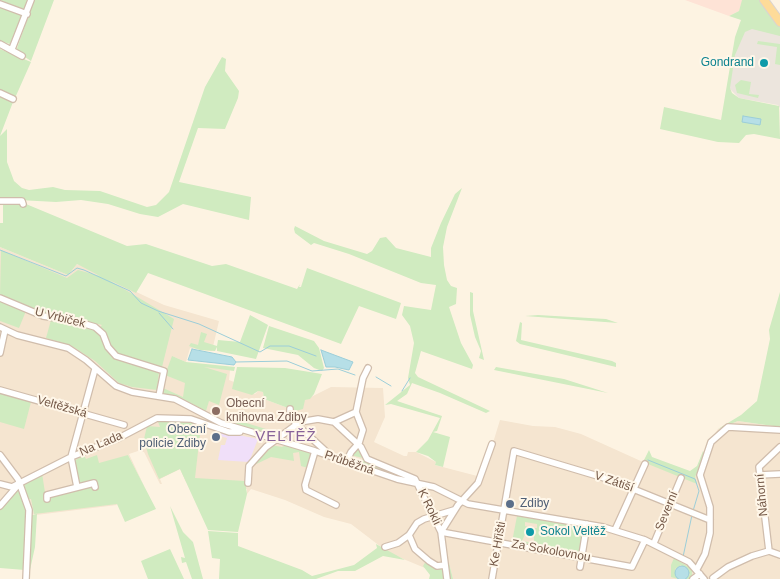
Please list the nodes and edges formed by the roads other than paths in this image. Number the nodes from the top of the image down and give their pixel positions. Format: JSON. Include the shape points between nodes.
{"nodes":[{"id":1,"x":31,"y":0,"type":"edge"},
{"id":2,"x":764,"y":0,"type":"edge"},
{"id":3,"x":0,"y":4,"type":"edge"},
{"id":4,"x":27,"y":14,"type":"junction"},
{"id":5,"x":780,"y":22,"type":"edge"},
{"id":6,"x":0,"y":44,"type":"edge"},
{"id":7,"x":12,"y":49,"type":"junction"},
{"id":8,"x":22,"y":56,"type":"dead end"},
{"id":9,"x":0,"y":93,"type":"edge"},
{"id":10,"x":13,"y":99,"type":"dead end"},
{"id":11,"x":0,"y":201,"type":"edge"},
{"id":12,"x":23,"y":204,"type":"dead end"},
{"id":13,"x":0,"y":298,"type":"edge"},
{"id":14,"x":3,"y":328,"type":"edge"},
{"id":15,"x":0,"y":353,"type":"edge"},
{"id":16,"x":368,"y":368,"type":"dead end"},
{"id":17,"x":95,"y":369,"type":"junction"},
{"id":18,"x":0,"y":390,"type":"edge"},
{"id":19,"x":158,"y":396,"type":"junction"},
{"id":20,"x":290,"y":409,"type":"dead end"},
{"id":21,"x":356,"y":412,"type":"junction"},
{"id":22,"x":82,"y":413,"type":"junction"},
{"id":23,"x":334,"y":422,"type":"junction"},
{"id":24,"x":296,"y":424,"type":"junction"},
{"id":25,"x":124,"y":425,"type":"dead end"},
{"id":26,"x":241,"y":429,"type":"junction"},
{"id":27,"x":780,"y":430,"type":"edge"},
{"id":28,"x":275,"y":439,"type":"junction"},
{"id":29,"x":492,"y":444,"type":"dead end"},
{"id":30,"x":357,"y":445,"type":"junction"},
{"id":31,"x":780,"y":447,"type":"edge"},
{"id":32,"x":315,"y":451,"type":"junction"},
{"id":33,"x":514,"y":452,"type":"joint"},
{"id":34,"x":0,"y":456,"type":"edge"},
{"id":35,"x":71,"y":457,"type":"junction"},
{"id":36,"x":331,"y":457,"type":"junction"},
{"id":37,"x":346,"y":462,"type":"junction"},
{"id":38,"x":645,"y":464,"type":"dead end"},
{"id":39,"x":780,"y":474,"type":"edge"},
{"id":40,"x":759,"y":475,"type":"junction"},
{"id":41,"x":681,"y":478,"type":"dead end"},
{"id":42,"x":20,"y":483,"type":"junction"},
{"id":43,"x":94,"y":483,"type":"dead end"},
{"id":44,"x":248,"y":483,"type":"dead end"},
{"id":45,"x":418,"y":483,"type":"junction"},
{"id":46,"x":0,"y":484,"type":"edge"},
{"id":47,"x":77,"y":487,"type":"junction"},
{"id":48,"x":635,"y":489,"type":"junction"},
{"id":49,"x":48,"y":499,"type":"dead end"},
{"id":50,"x":461,"y":502,"type":"junction"},
{"id":51,"x":670,"y":504,"type":"junction"},
{"id":52,"x":336,"y":505,"type":"dead end"},
{"id":53,"x":0,"y":506,"type":"edge"},
{"id":54,"x":503,"y":509,"type":"junction"},
{"id":55,"x":454,"y":510,"type":"junction"},
{"id":56,"x":432,"y":516,"type":"junction"},
{"id":57,"x":710,"y":520,"type":"junction"},
{"id":58,"x":587,"y":524,"type":"junction"},
{"id":59,"x":615,"y":530,"type":"junction"},
{"id":60,"x":441,"y":532,"type":"junction"},
{"id":61,"x":409,"y":535,"type":"junction"},
{"id":62,"x":645,"y":540,"type":"junction"},
{"id":63,"x":498,"y":542,"type":"junction"},
{"id":64,"x":654,"y":543,"type":"junction"},
{"id":65,"x":385,"y":547,"type":"dead end"},
{"id":66,"x":768,"y":551,"type":"junction"},
{"id":67,"x":780,"y":555,"type":"edge"},
{"id":68,"x":582,"y":556,"type":"junction"},
{"id":69,"x":445,"y":565,"type":"junction"},
{"id":70,"x":580,"y":567,"type":"dead end"},
{"id":71,"x":701,"y":575,"type":"edge"},
{"id":72,"x":714,"y":578,"type":"edge"},
{"id":73,"x":26,"y":579,"type":"edge"},
{"id":74,"x":447,"y":579,"type":"edge"},
{"id":75,"x":492,"y":579,"type":"edge"},
{"id":76,"x":693,"y":579,"type":"edge"}],
"edges":[{"from":1,"to":4,"type":"street"},
{"from":2,"to":5,"type":"main road"},
{"from":3,"to":4,"type":"street"},
{"from":4,"to":7,"type":"street"},
{"from":6,"to":7,"type":"street"},
{"from":7,"to":8,"type":"street"},
{"from":9,"to":10,"type":"street"},
{"from":11,"to":12,"type":"street","via":[[22,201]]},
{"from":13,"to":19,"type":"street","name":"U Vrbiček","via":[[43,316],[95,327],[116,356],[164,371]]},
{"from":14,"to":15,"type":"street"},
{"from":14,"to":17,"type":"street","name":"Průběžná","via":[[68,348]]},
{"from":16,"to":21,"type":"street"},
{"from":17,"to":19,"type":"street","name":"Průběžná","via":[[126,390]]},
{"from":17,"to":22,"type":"street"},
{"from":18,"to":22,"type":"street","name":"Veltěžská"},
{"from":19,"to":26,"type":"street","name":"Průběžná","via":[[182,401],[209,418]]},
{"from":20,"to":24,"type":"street"},
{"from":21,"to":23,"type":"street"},
{"from":21,"to":30,"type":"street","via":[[363,430]]},
{"from":22,"to":25,"type":"street","name":"Veltěžská"},
{"from":22,"to":35,"type":"street"},
{"from":23,"to":24,"type":"street","via":[[318,419]]},
{"from":23,"to":30,"type":"street"},
{"from":24,"to":28,"type":"street"},
{"from":24,"to":36,"type":"street"},
{"from":26,"to":28,"type":"street","name":"Průběžná"},
{"from":26,"to":35,"type":"street","name":"Na Lada","via":[[240,432],[229,432],[191,419],[161,417]]},
{"from":27,"to":57,"type":"street","via":[[728,427],[711,442],[700,475]]},
{"from":28,"to":32,"type":"street","name":"Průběžná"},
{"from":28,"to":44,"type":"street","via":[[252,461],[248,468]]},
{"from":29,"to":50,"type":"street","via":[[478,483]]},
{"from":30,"to":37,"type":"street"},
{"from":30,"to":45,"type":"street","via":[[367,459]]},
{"from":31,"to":40,"type":"street","name":"Náhorní","via":[[763,462]]},
{"from":32,"to":36,"type":"street","name":"Průběžná"},
{"from":32,"to":52,"type":"street","via":[[306,490]]},
{"from":33,"to":48,"type":"street","name":"V Zátiší"},
{"from":33,"to":54,"type":"street","name":"Ke Hřišti"},
{"from":34,"to":42,"type":"street"},
{"from":35,"to":42,"type":"street","name":"Na Lada"},
{"from":35,"to":47,"type":"street"},
{"from":36,"to":37,"type":"street","name":"Průběžná"},
{"from":37,"to":45,"type":"street","name":"Průběžná"},
{"from":38,"to":48,"type":"street"},
{"from":39,"to":40,"type":"street"},
{"from":40,"to":66,"type":"street","name":"Náhorní"},
{"from":41,"to":51,"type":"street","name":"Severní"},
{"from":42,"to":46,"type":"street","via":[[12,487]]},
{"from":42,"to":53,"type":"street","name":"Na Lada"},
{"from":42,"to":73,"type":"street","via":[[30,517]]},
{"from":43,"to":47,"type":"street"},
{"from":45,"to":50,"type":"street","name":"Průběžná","via":[[444,490]]},
{"from":45,"to":56,"type":"street","name":"K Rokli"},
{"from":47,"to":49,"type":"street","via":[[47,495]]},
{"from":48,"to":51,"type":"street","name":"V Zátiší"},
{"from":48,"to":59,"type":"street"},
{"from":50,"to":54,"type":"street","name":"Průběžná"},
{"from":50,"to":55,"type":"street"},
{"from":51,"to":57,"type":"street","name":"V Zátiší"},
{"from":51,"to":64,"type":"street","name":"Severní"},
{"from":54,"to":58,"type":"street","name":"Průběžná"},
{"from":54,"to":63,"type":"street","name":"Ke Hřišti"},
{"from":55,"to":56,"type":"street"},
{"from":55,"to":60,"type":"street"},
{"from":56,"to":60,"type":"street","name":"K Rokli"},
{"from":56,"to":61,"type":"street","via":[[417,523]]},
{"from":57,"to":71,"type":"street"},
{"from":58,"to":59,"type":"street","name":"Průběžná"},
{"from":58,"to":68,"type":"street"},
{"from":59,"to":62,"type":"street","name":"Průběžná"},
{"from":60,"to":63,"type":"street","name":"Za Sokolovnou"},
{"from":60,"to":69,"type":"street"},
{"from":61,"to":65,"type":"street"},
{"from":61,"to":69,"type":"street","via":[[415,549],[429,561],[437,566]]},
{"from":62,"to":64,"type":"street","name":"Průběžná"},
{"from":62,"to":68,"type":"street","name":"Za Sokolovnou","via":[[632,567]]},
{"from":63,"to":68,"type":"street","name":"Za Sokolovnou"},
{"from":63,"to":75,"type":"street","name":"Ke Hřišti"},
{"from":64,"to":71,"type":"street","name":"Průběžná","via":[[683,559]]},
{"from":66,"to":67,"type":"street"},
{"from":66,"to":72,"type":"street","via":[[731,566]]},
{"from":68,"to":70,"type":"street"},
{"from":69,"to":74,"type":"street"},
{"from":71,"to":72,"type":"street"},
{"from":71,"to":76,"type":"street"}]}
